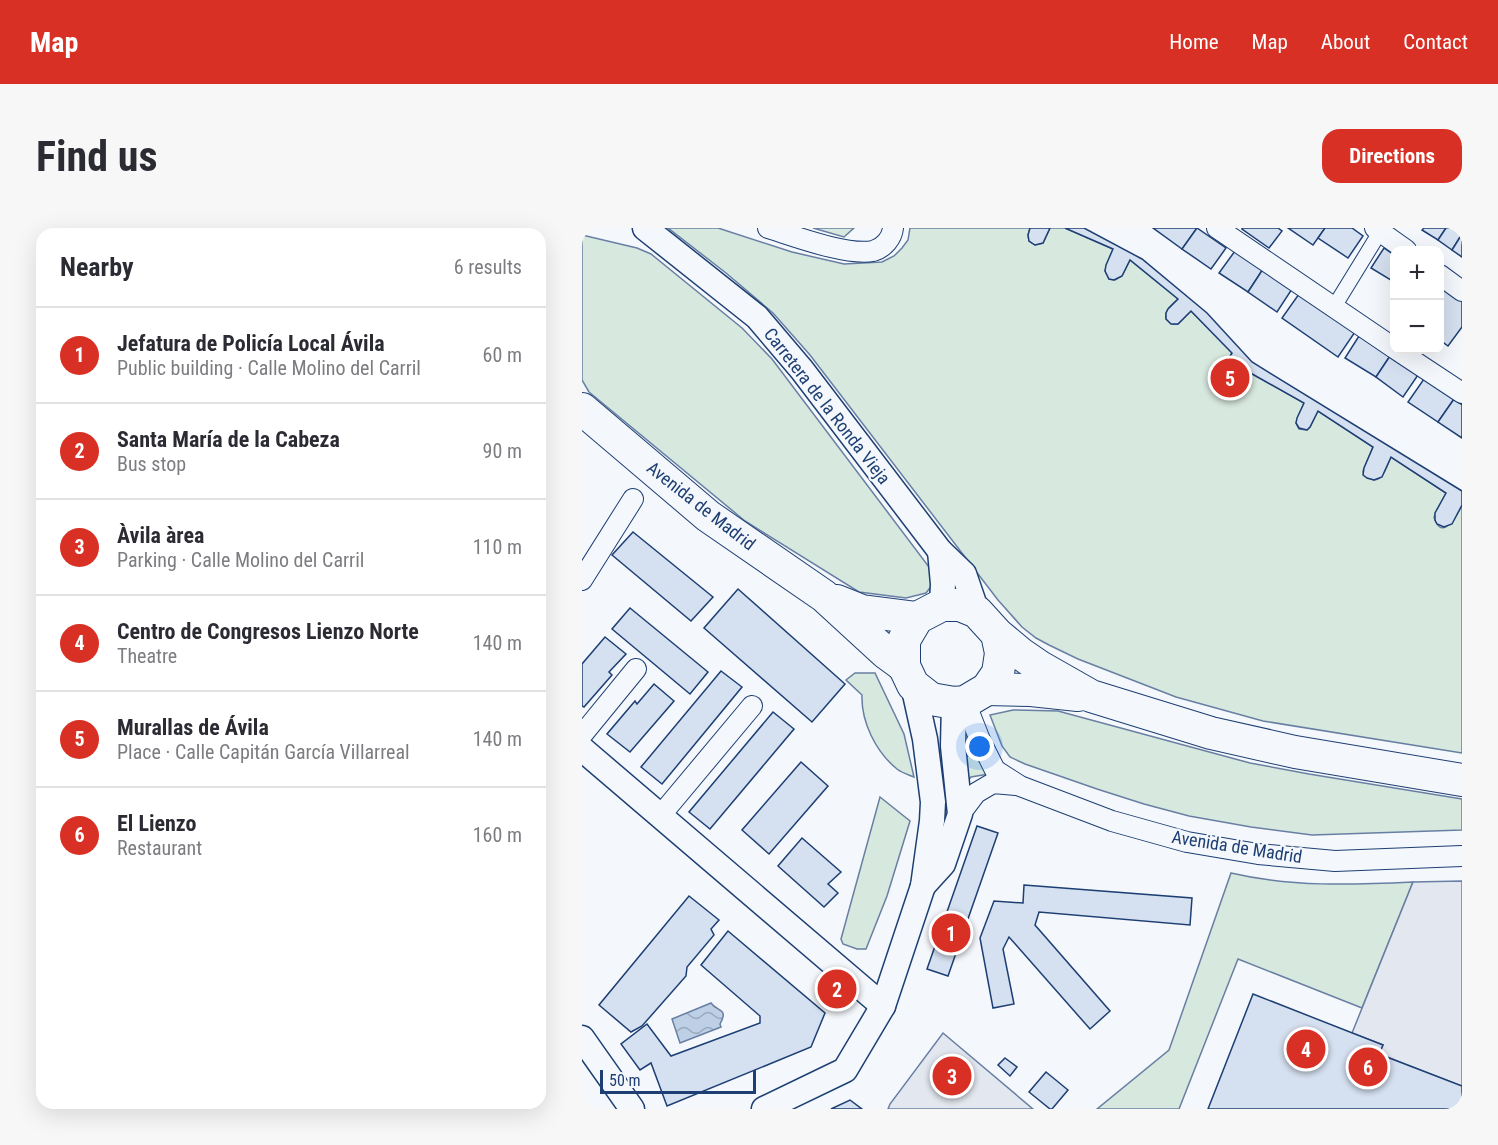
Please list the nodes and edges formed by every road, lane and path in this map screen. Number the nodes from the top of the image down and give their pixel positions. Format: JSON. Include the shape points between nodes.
{"nodes":[{"id":1,"x":645,"y":228,"type":"edge"},
{"id":2,"x":768,"y":228,"type":"edge"},
{"id":3,"x":893,"y":228,"type":"edge"},
{"id":4,"x":1217,"y":228,"type":"edge"},
{"id":5,"x":1377,"y":230,"type":"edge"},
{"id":6,"x":1400,"y":246,"type":"edge"},
{"id":7,"x":1444,"y":277,"type":"edge"},
{"id":8,"x":1462,"y":291,"type":"edge"},
{"id":9,"x":1334,"y":307,"type":"junction"},
{"id":10,"x":1390,"y":345,"type":"edge"},
{"id":11,"x":1404,"y":354,"type":"edge"},
{"id":12,"x":1462,"y":393,"type":"edge"},
{"id":13,"x":583,"y":409,"type":"edge"},
{"id":14,"x":633,"y":499,"type":"dead end"},
{"id":15,"x":940,"y":551,"type":"junction"},
{"id":16,"x":582,"y":580,"type":"edge"},
{"id":17,"x":824,"y":596,"type":"junction"},
{"id":18,"x":930,"y":612,"type":"junction"},
{"id":19,"x":987,"y":623,"type":"junction"},
{"id":20,"x":636,"y":669,"type":"dead end"},
{"id":21,"x":908,"y":675,"type":"junction"},
{"id":22,"x":1091,"y":696,"type":"junction"},
{"id":23,"x":968,"y":698,"type":"junction"},
{"id":24,"x":752,"y":706,"type":"dead end"},
{"id":25,"x":582,"y":735,"type":"edge"},
{"id":26,"x":582,"y":749,"type":"edge"},
{"id":27,"x":1462,"y":780,"type":"edge"},
{"id":28,"x":1020,"y":786,"type":"junction"},
{"id":29,"x":960,"y":814,"type":"junction"},
{"id":30,"x":660,"y":816,"type":"junction"},
{"id":31,"x":1462,"y":856,"type":"edge"},
{"id":32,"x":923,"y":886,"type":"junction"},
{"id":33,"x":883,"y":1006,"type":"junction"},
{"id":34,"x":582,"y":1038,"type":"edge"},
{"id":35,"x":632,"y":1109,"type":"edge"},
{"id":36,"x":764,"y":1109,"type":"edge"}],
"edges":[{"from":1,"to":15,"type":"street","name":"Carretera de la Ronda Vieja","via":[[757,317]]},
{"from":2,"to":3,"type":"street","via":[[828,246],[872,251],[887,242]]},
{"from":4,"to":9,"type":"street"},
{"from":5,"to":6,"type":"street"},
{"from":5,"to":9,"type":"street"},
{"from":7,"to":8,"type":"street"},
{"from":9,"to":10,"type":"street"},
{"from":11,"to":12,"type":"street"},
{"from":13,"to":17,"type":"highway","name":"Avenida de Madrid","via":[[708,516]]},
{"from":14,"to":16,"type":"street"},
{"from":15,"to":18,"type":"street","via":[[943,584]]},
{"from":15,"to":19,"type":"street","name":"Carretera de la Ronda Vieja","via":[[964,574]]},
{"from":17,"to":18,"type":"highway","name":"Avenida de Madrid","via":[[862,611]]},
{"from":17,"to":21,"type":"highway","name":"Avenida de Madrid"},
{"from":18,"to":19,"type":"highway","via":[[960,605]]},
{"from":18,"to":21,"type":"highway","via":[[904,640]]},
{"from":19,"to":22,"type":"highway","via":[[1021,654]]},
{"from":19,"to":23,"type":"highway","via":[[1001,653],[998,673]]},
{"from":20,"to":25,"type":"street"},
{"from":21,"to":23,"type":"highway","via":[[931,699]]},
{"from":21,"to":32,"type":"street","via":[[925,739],[933,802]]},
{"from":22,"to":23,"type":"highway","via":[[1031,690]]},
{"from":22,"to":27,"type":"highway","via":[[1211,734]]},
{"from":23,"to":28,"type":"street","name":"Avenida de Madrid","via":[[980,740],[995,770]]},
{"from":23,"to":29,"type":"street","via":[[953,746]]},
{"from":24,"to":30,"type":"street"},
{"from":26,"to":30,"type":"street"},
{"from":28,"to":29,"type":"street","name":"Avenida de Madrid","via":[[993,783],[976,793]]},
{"from":28,"to":31,"type":"street","name":"Avenida de Madrid","via":[[1123,824],[1187,842],[1258,854],[1335,861]]},
{"from":29,"to":32,"type":"street","via":[[944,864]]},
{"from":30,"to":33,"type":"street"},
{"from":32,"to":33,"type":"street"},
{"from":33,"to":36,"type":"street","via":[[845,1070]]},
{"from":34,"to":35,"type":"street"}]}
